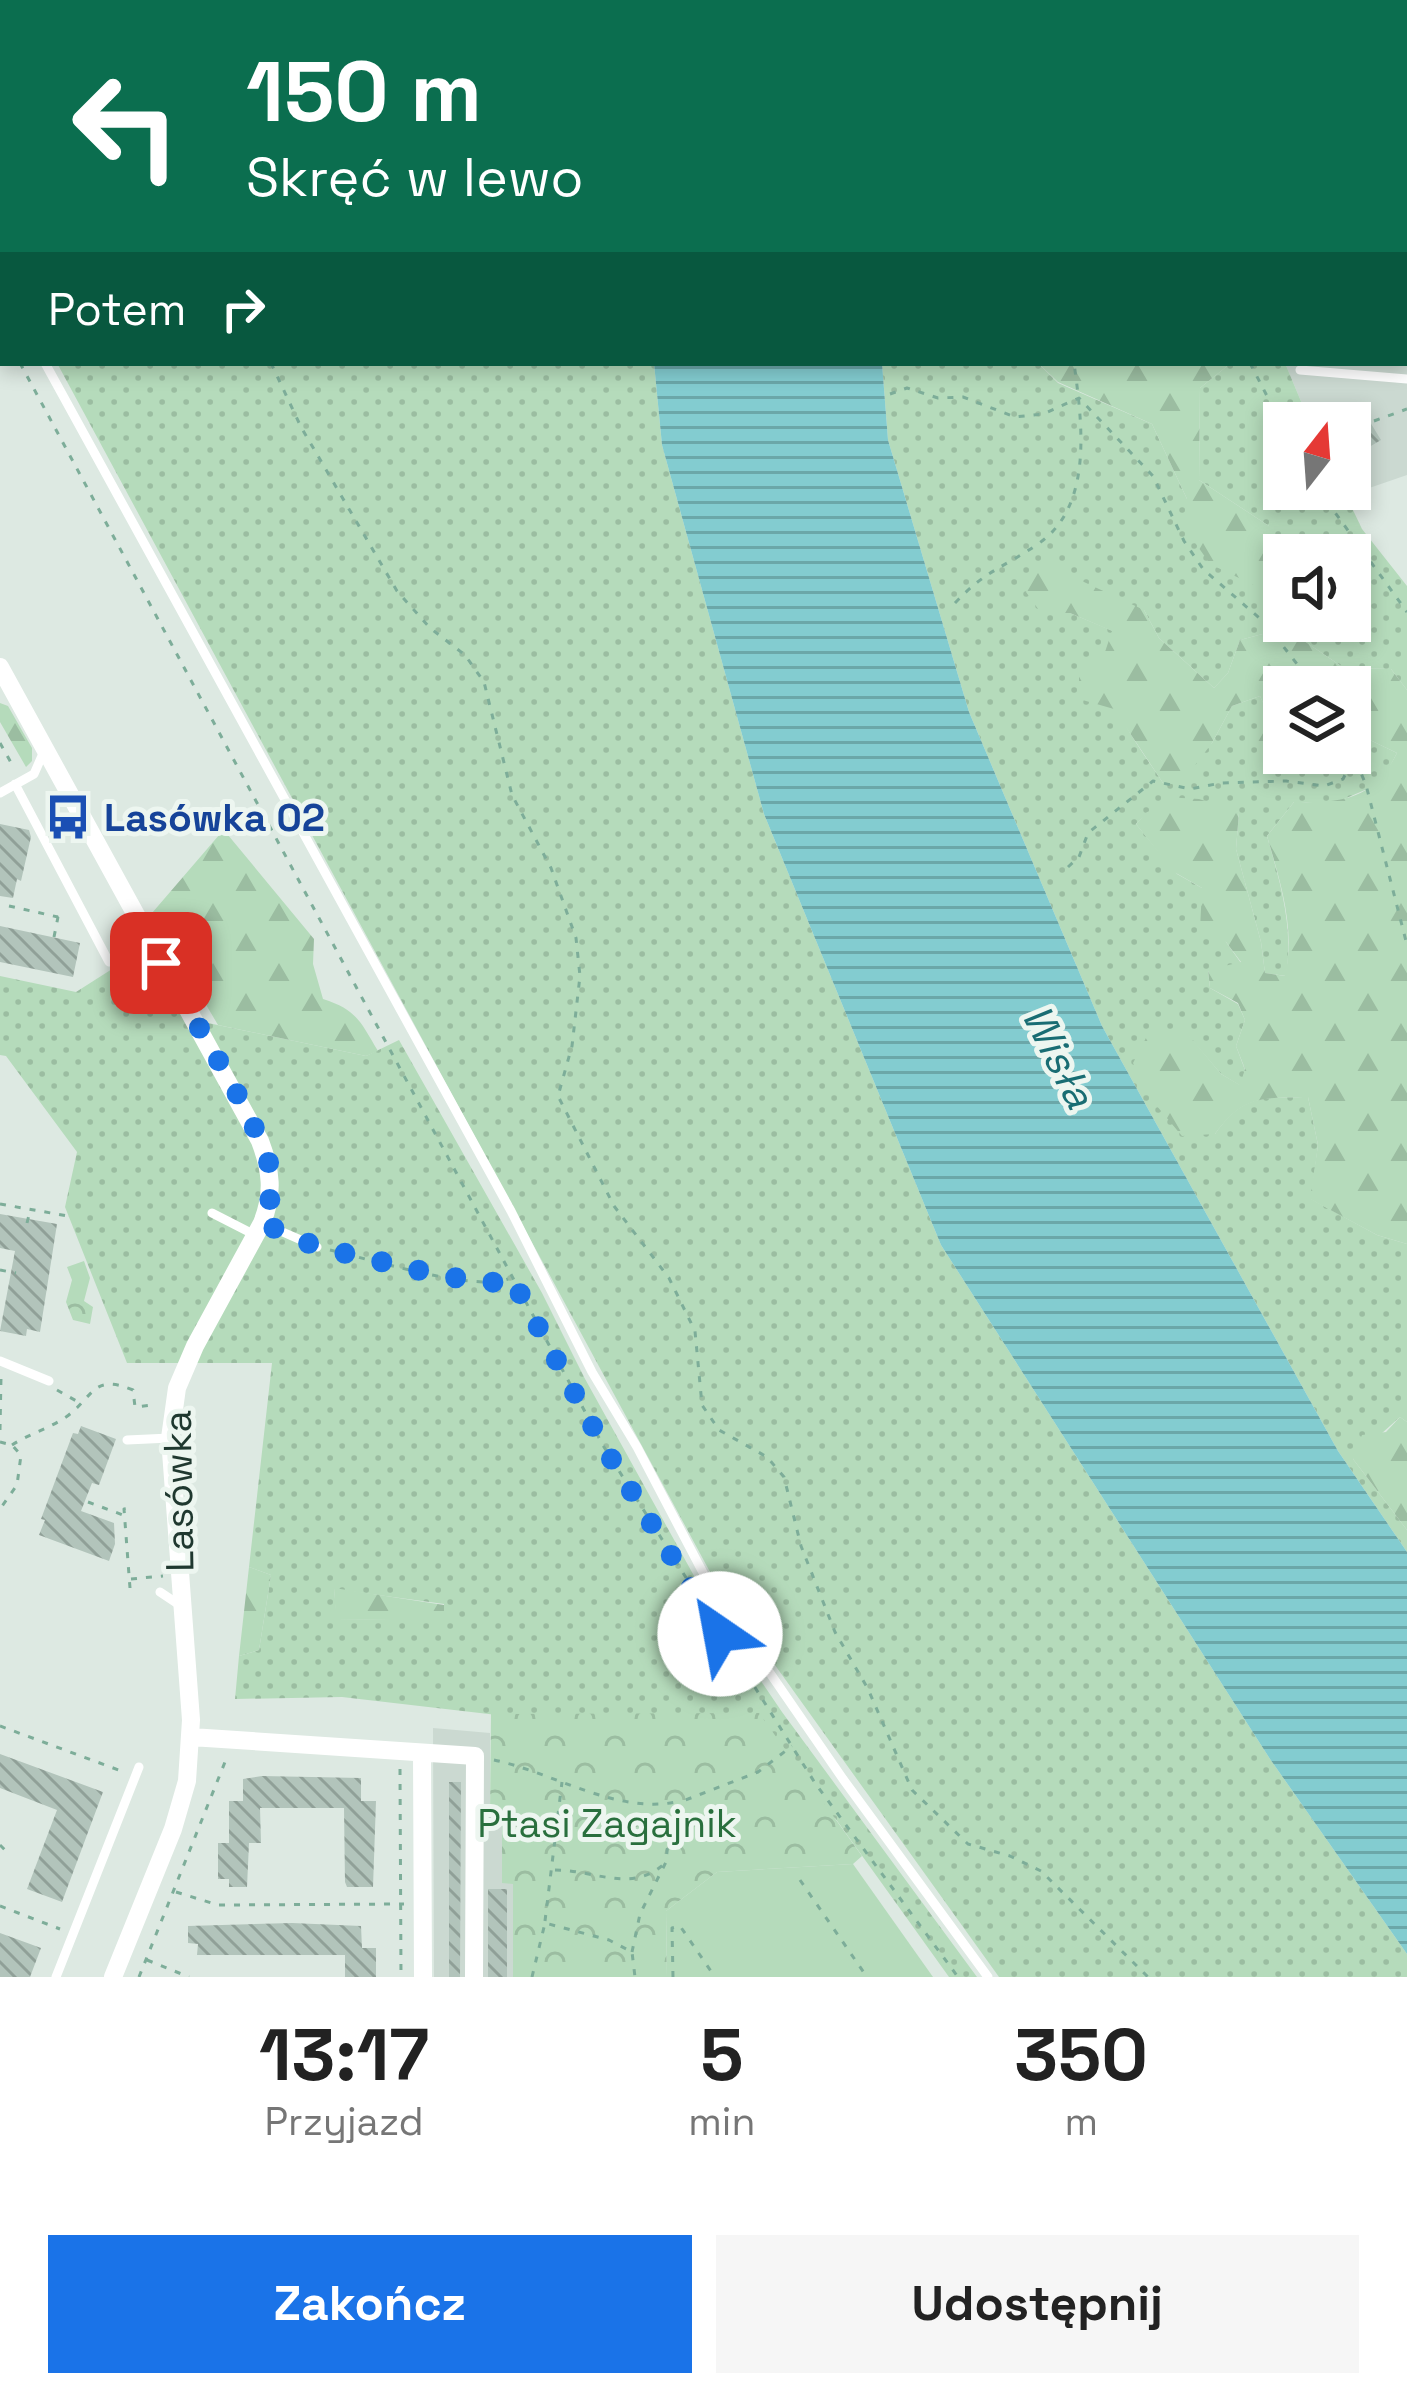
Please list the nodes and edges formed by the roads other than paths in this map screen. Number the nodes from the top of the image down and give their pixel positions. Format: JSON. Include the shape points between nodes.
{"nodes":[{"id":1,"x":47,"y":366,"type":"edge"},
{"id":2,"x":1300,"y":370,"type":"dead end"},
{"id":3,"x":1407,"y":379,"type":"edge"},
{"id":4,"x":0,"y":667,"type":"edge"},
{"id":5,"x":45,"y":749,"type":"junction"},
{"id":6,"x":15,"y":784,"type":"junction"},
{"id":7,"x":0,"y":793,"type":"edge"},
{"id":8,"x":109,"y":962,"type":"dead end"},
{"id":9,"x":212,"y":1213,"type":"dead end"},
{"id":10,"x":259,"y":1229,"type":"junction"},
{"id":11,"x":317,"y":1247,"type":"road end"},
{"id":12,"x":1,"y":1368,"type":"edge"},
{"id":13,"x":49,"y":1381,"type":"dead end"},
{"id":14,"x":170,"y":1438,"type":"junction"},
{"id":15,"x":127,"y":1440,"type":"dead end"},
{"id":16,"x":160,"y":1592,"type":"dead end"},
{"id":17,"x":181,"y":1606,"type":"junction"},
{"id":18,"x":191,"y":1737,"type":"junction"},
{"id":19,"x":422,"y":1753,"type":"junction"},
{"id":20,"x":139,"y":1767,"type":"dead end"},
{"id":21,"x":56,"y":1977,"type":"edge"},
{"id":22,"x":113,"y":1977,"type":"edge"},
{"id":23,"x":423,"y":1977,"type":"edge"},
{"id":24,"x":474,"y":1977,"type":"edge"},
{"id":25,"x":988,"y":1977,"type":"edge"}],
"edges":[{"from":1,"to":25,"type":"lane","via":[[710,1586]]},
{"from":2,"to":3,"type":"lane"},
{"from":4,"to":5,"type":"street","name":"Lasówka"},
{"from":5,"to":6,"type":"lane","via":[[34,774]]},
{"from":5,"to":10,"type":"street","name":"Lasówka","via":[[260,1141],[272,1179]]},
{"from":6,"to":7,"type":"lane"},
{"from":6,"to":8,"type":"lane"},
{"from":9,"to":10,"type":"lane"},
{"from":10,"to":11,"type":"lane"},
{"from":10,"to":14,"type":"street","name":"Lasówka","via":[[184,1368]]},
{"from":12,"to":13,"type":"lane"},
{"from":14,"to":15,"type":"lane"},
{"from":14,"to":17,"type":"street","name":"Lasówka"},
{"from":16,"to":17,"type":"lane"},
{"from":17,"to":18,"type":"street","name":"Lasówka"},
{"from":18,"to":19,"type":"street"},
{"from":18,"to":22,"type":"street","name":"Lasówka","via":[[183,1798]]},
{"from":19,"to":23,"type":"street"},
{"from":19,"to":24,"type":"street","via":[[475,1756]]},
{"from":20,"to":21,"type":"lane"}]}
